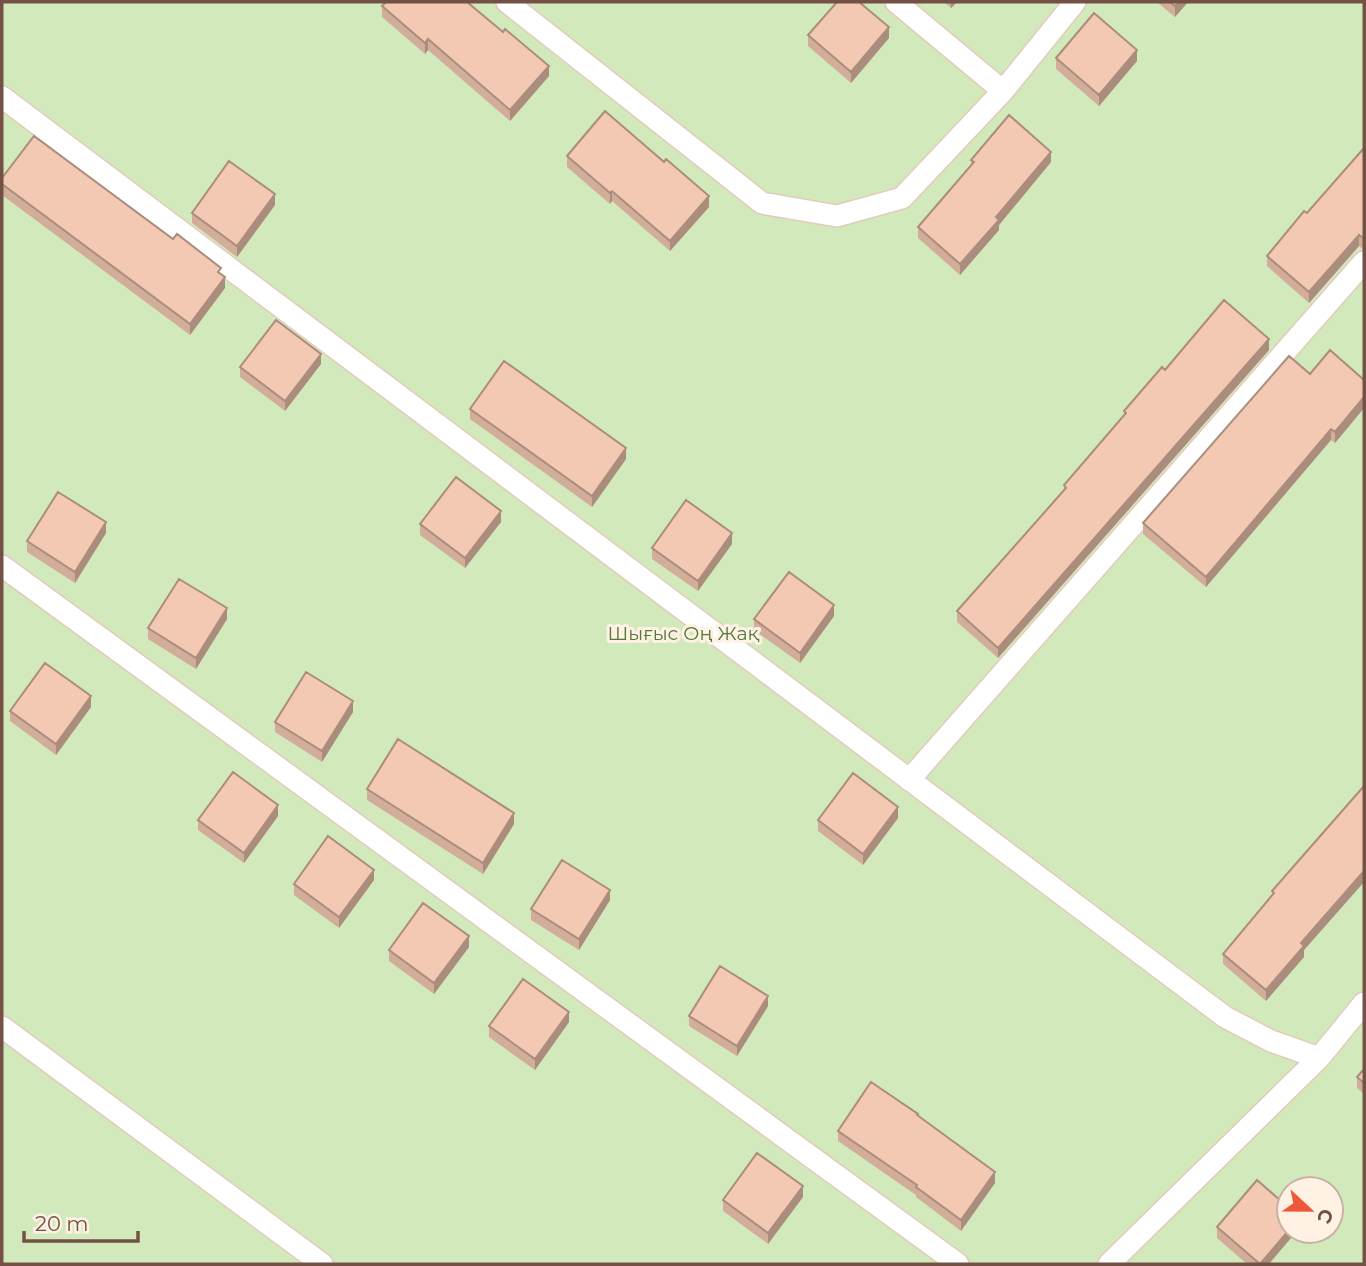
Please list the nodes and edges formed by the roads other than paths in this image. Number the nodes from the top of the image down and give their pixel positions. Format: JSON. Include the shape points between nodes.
{"nodes":[{"id":1,"x":507,"y":2,"type":"edge"},
{"id":2,"x":896,"y":2,"type":"edge"},
{"id":3,"x":1075,"y":2,"type":"edge"},
{"id":4,"x":1003,"y":91,"type":"junction"},
{"id":5,"x":2,"y":97,"type":"edge"},
{"id":6,"x":1364,"y":262,"type":"edge"},
{"id":7,"x":2,"y":566,"type":"edge"},
{"id":8,"x":909,"y":780,"type":"junction"},
{"id":9,"x":1364,"y":1003,"type":"edge"},
{"id":10,"x":2,"y":1027,"type":"edge"},
{"id":11,"x":1319,"y":1058,"type":"junction"},
{"id":12,"x":322,"y":1264,"type":"edge"},
{"id":13,"x":958,"y":1264,"type":"edge"},
{"id":14,"x":1109,"y":1264,"type":"edge"}],
"edges":[{"from":1,"to":4,"type":"lane","via":[[762,203],[837,216],[902,198]]},
{"from":2,"to":4,"type":"lane"},
{"from":3,"to":4,"type":"lane"},
{"from":5,"to":8,"type":"lane"},
{"from":6,"to":8,"type":"lane"},
{"from":7,"to":13,"type":"lane"},
{"from":8,"to":11,"type":"lane","via":[[1225,1017],[1271,1041]]},
{"from":9,"to":11,"type":"lane"},
{"from":10,"to":12,"type":"lane"},
{"from":11,"to":14,"type":"lane"}]}
